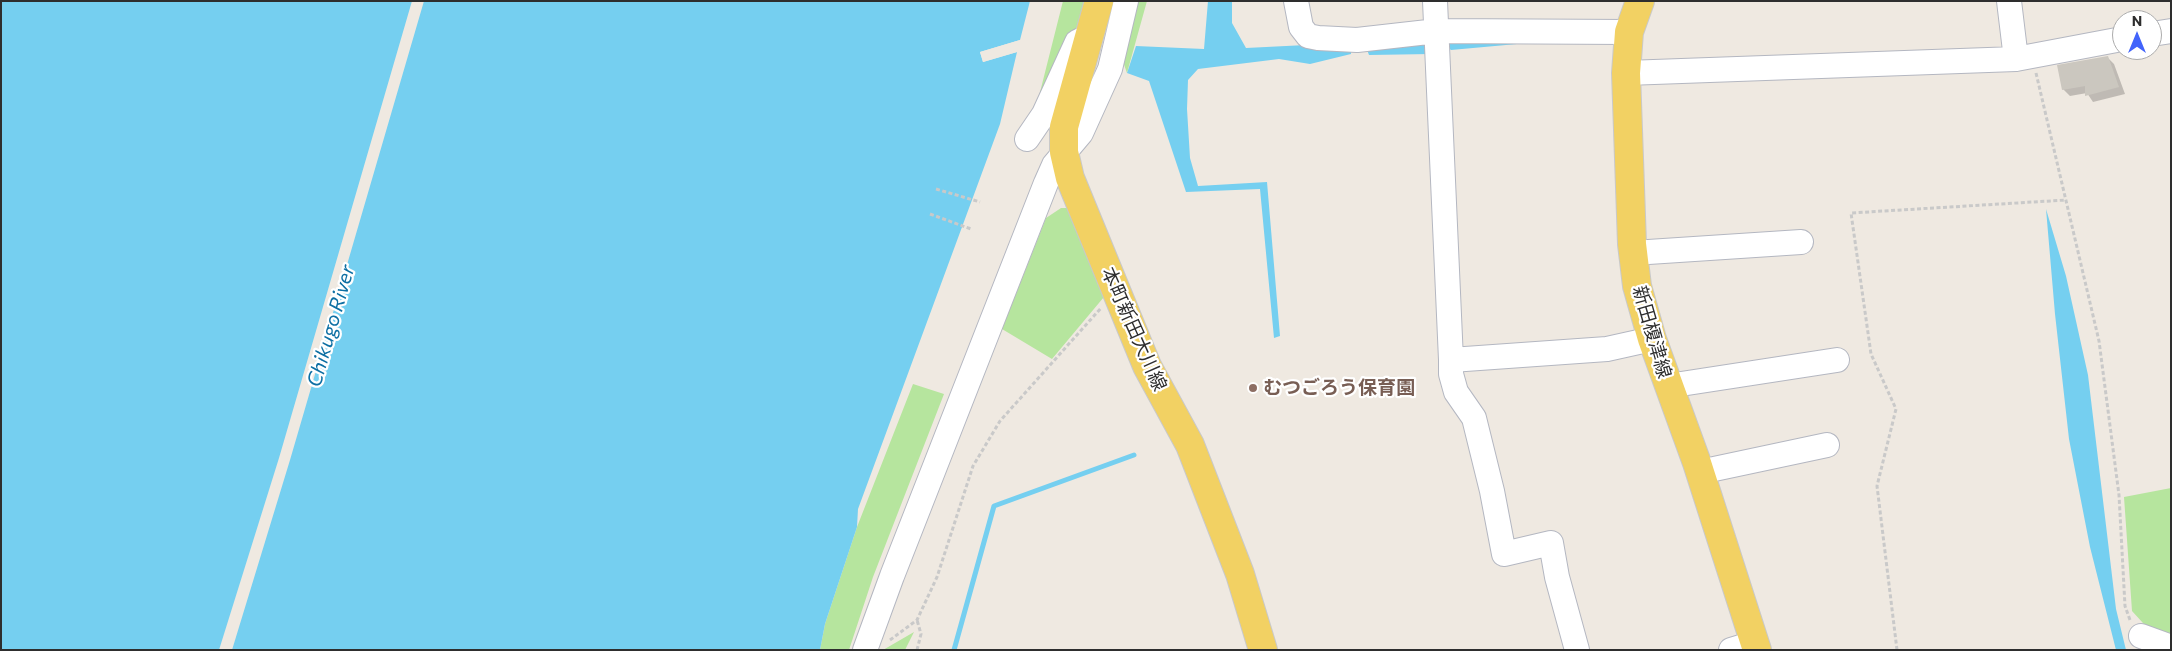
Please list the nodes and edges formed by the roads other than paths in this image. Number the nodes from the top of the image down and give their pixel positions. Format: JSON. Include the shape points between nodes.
{"nodes":[{"id":1,"x":1099,"y":1,"type":"edge"},
{"id":2,"x":1126,"y":1,"type":"edge"},
{"id":3,"x":1296,"y":1,"type":"edge"},
{"id":4,"x":1435,"y":1,"type":"edge"},
{"id":5,"x":1640,"y":1,"type":"edge"},
{"id":6,"x":2009,"y":1,"type":"edge"},
{"id":7,"x":1437,"y":31,"type":"junction"},
{"id":8,"x":1629,"y":32,"type":"junction"},
{"id":9,"x":1091,"y":34,"type":"junction"},
{"id":10,"x":2112,"y":42,"type":"edge"},
{"id":11,"x":2024,"y":57,"type":"junction"},
{"id":12,"x":1626,"y":73,"type":"junction"},
{"id":13,"x":1027,"y":139,"type":"dead end"},
{"id":14,"x":1064,"y":152,"type":"junction"},
{"id":15,"x":1801,"y":242,"type":"dead end"},
{"id":16,"x":1633,"y":253,"type":"junction"},
{"id":17,"x":1652,"y":339,"type":"junction"},
{"id":18,"x":1451,"y":360,"type":"junction"},
{"id":19,"x":1837,"y":360,"type":"dead end"},
{"id":20,"x":1668,"y":386,"type":"junction"},
{"id":21,"x":1827,"y":445,"type":"dead end"},
{"id":22,"x":1700,"y":472,"type":"junction"},
{"id":23,"x":2141,"y":636,"type":"road end"},
{"id":24,"x":2171,"y":647,"type":"edge"},
{"id":25,"x":1747,"y":648,"type":"edge"},
{"id":26,"x":866,"y":649,"type":"edge"},
{"id":27,"x":1263,"y":650,"type":"edge"},
{"id":28,"x":1577,"y":650,"type":"edge"}],
"edges":[{"from":1,"to":9,"type":"main road","name":"本町新田大川線"},
{"from":2,"to":14,"type":"street","via":[[1110,68],[1082,133]]},
{"from":3,"to":7,"type":"street","via":[[1301,27],[1308,36],[1357,40]]},
{"from":4,"to":7,"type":"street"},
{"from":5,"to":8,"type":"main road","name":"新田榎津線"},
{"from":6,"to":11,"type":"street"},
{"from":7,"to":8,"type":"street"},
{"from":7,"to":18,"type":"street"},
{"from":8,"to":12,"type":"main road","name":"新田榎津線"},
{"from":9,"to":13,"type":"street","via":[[1077,42],[1044,114]]},
{"from":9,"to":14,"type":"main road","name":"本町新田大川線","via":[[1064,127]]},
{"from":10,"to":11,"type":"street"},
{"from":11,"to":12,"type":"street"},
{"from":12,"to":16,"type":"main road","name":"新田榎津線"},
{"from":14,"to":26,"type":"street","via":[[1042,192]]},
{"from":14,"to":27,"type":"main road","name":"本町新田大川線","via":[[1070,178],[1148,366],[1190,445],[1240,574]]},
{"from":15,"to":16,"type":"street"},
{"from":16,"to":17,"type":"main road","name":"新田榎津線","via":[[1637,286]]},
{"from":17,"to":18,"type":"street","via":[[1607,349]]},
{"from":17,"to":20,"type":"main road","name":"新田榎津線"},
{"from":18,"to":28,"type":"street","via":[[1456,392],[1474,418],[1504,554],[1551,543]]},
{"from":19,"to":20,"type":"street"},
{"from":20,"to":22,"type":"main road","name":"新田榎津線"},
{"from":21,"to":22,"type":"street"},
{"from":22,"to":25,"type":"main road","name":"新田榎津線"},
{"from":23,"to":24,"type":"street"}]}
